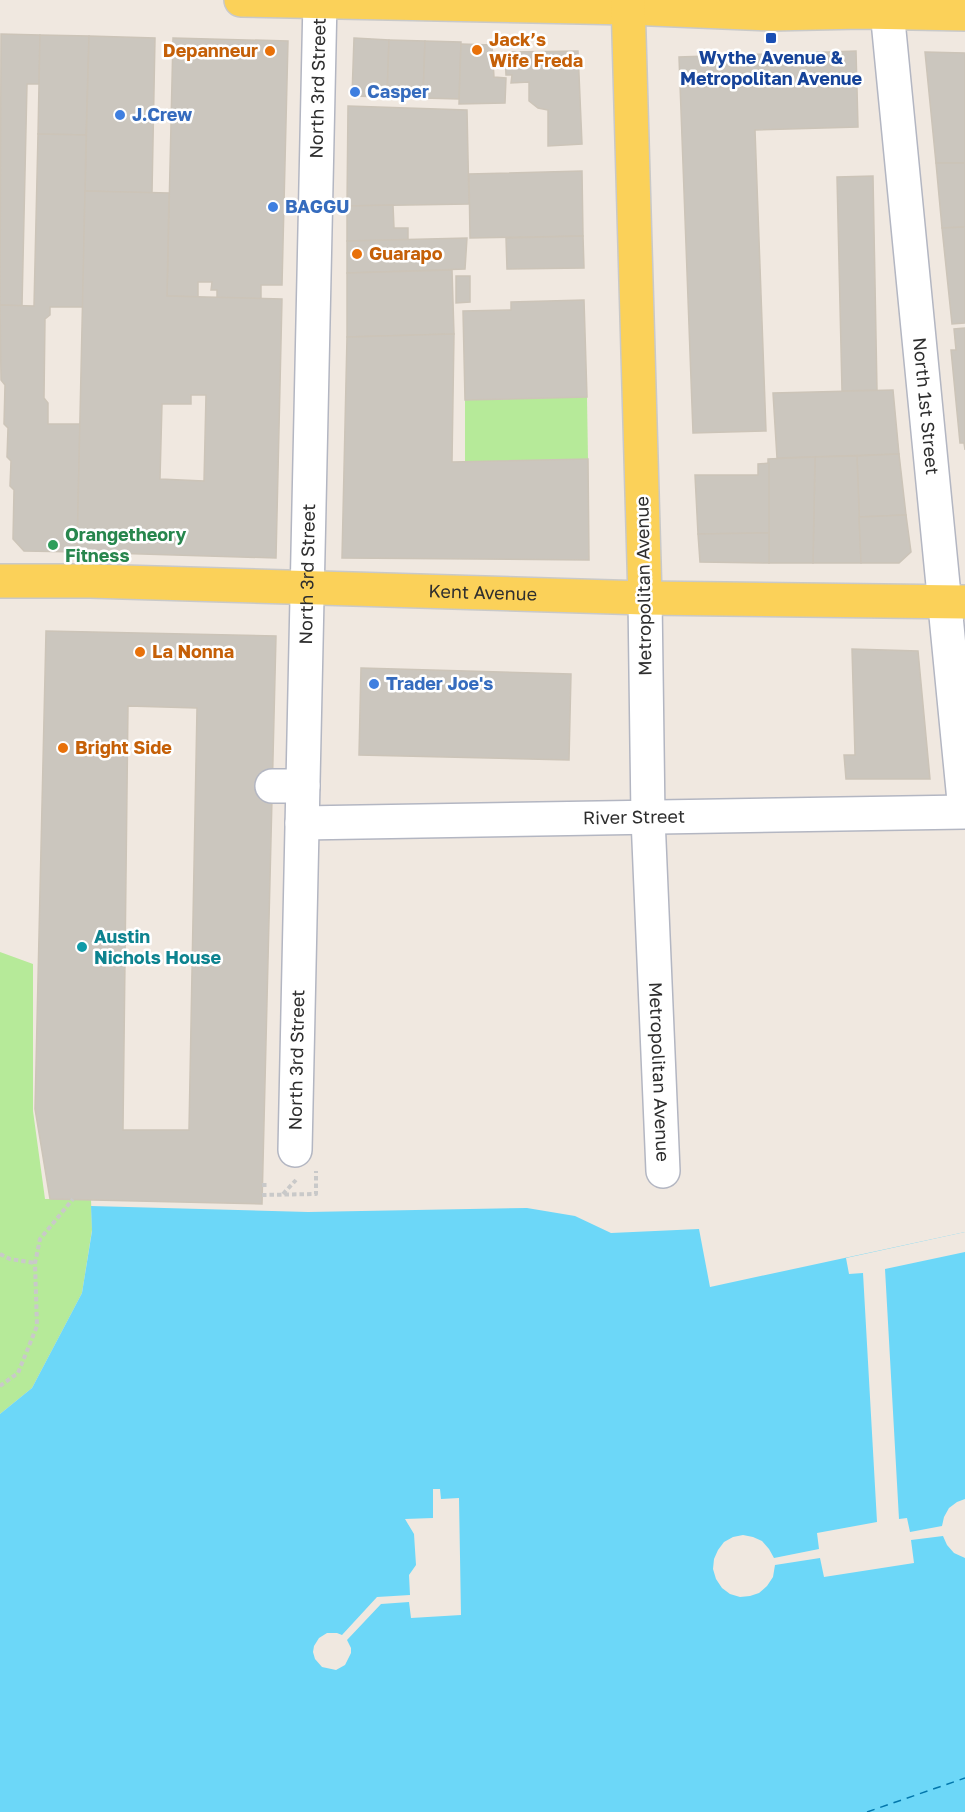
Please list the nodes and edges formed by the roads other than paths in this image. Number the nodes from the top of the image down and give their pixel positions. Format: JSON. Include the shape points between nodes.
{"nodes":[{"id":1,"x":241,"y":0,"type":"edge"},
{"id":2,"x":320,"y":1,"type":"edge"},
{"id":3,"x":628,"y":4,"type":"edge"},
{"id":4,"x":886,"y":6,"type":"edge"},
{"id":5,"x":965,"y":14,"type":"edge"},
{"id":6,"x":0,"y":581,"type":"edge"},
{"id":7,"x":307,"y":587,"type":"junction"},
{"id":8,"x":645,"y":598,"type":"junction"},
{"id":9,"x":955,"y":601,"type":"edge"},
{"id":10,"x":965,"y":812,"type":"edge"},
{"id":11,"x":648,"y":818,"type":"junction"},
{"id":12,"x":302,"y":823,"type":"junction"},
{"id":13,"x":305,"y":1157,"type":"road end"},
{"id":14,"x":663,"y":1171,"type":"dead end"}],
"edges":[{"from":1,"to":2,"type":"main road"},
{"from":2,"to":3,"type":"main road"},
{"from":2,"to":7,"type":"street","name":"North 3rd Street"},
{"from":3,"to":4,"type":"main road","via":[[772,14]]},
{"from":3,"to":8,"type":"main road","name":"Metropolitan Avenue"},
{"from":4,"to":5,"type":"main road"},
{"from":4,"to":9,"type":"street","name":"North 1st Street"},
{"from":6,"to":7,"type":"main road","name":"Kent Avenue"},
{"from":7,"to":8,"type":"main road","name":"Kent Avenue"},
{"from":7,"to":12,"type":"street","name":"North 3rd Street","via":[[287,786]]},
{"from":8,"to":9,"type":"main road","name":"Kent Avenue"},
{"from":8,"to":11,"type":"street","name":"Metropolitan Avenue"},
{"from":9,"to":10,"type":"street","name":"North 1st Street"},
{"from":10,"to":11,"type":"street","name":"River Street"},
{"from":11,"to":12,"type":"street","name":"River Street"},
{"from":11,"to":14,"type":"street","name":"Metropolitan Avenue"},
{"from":12,"to":13,"type":"street","name":"North 3rd Street"}]}
